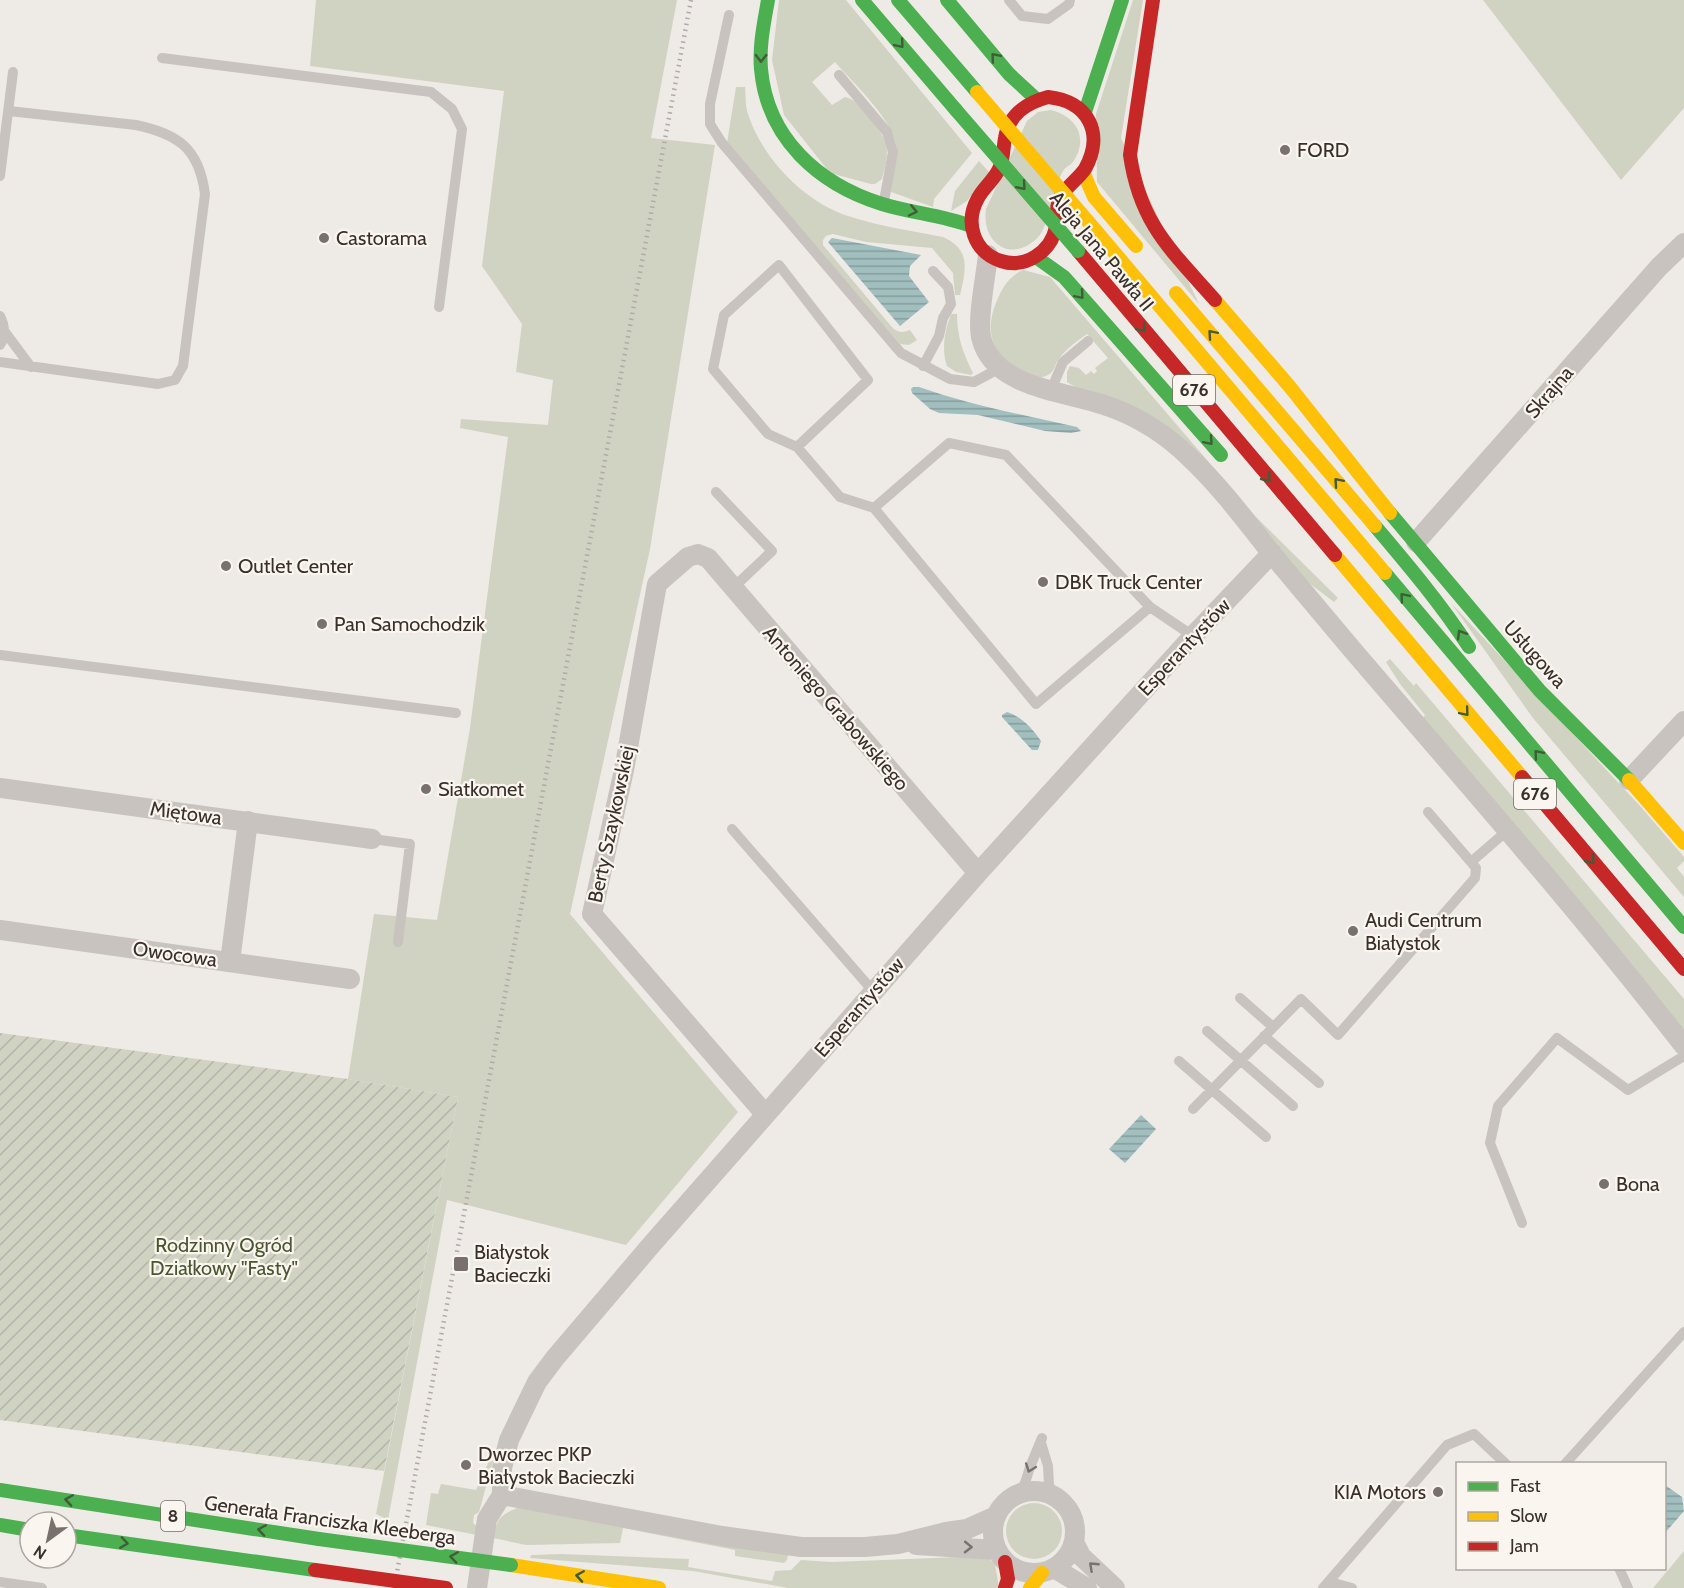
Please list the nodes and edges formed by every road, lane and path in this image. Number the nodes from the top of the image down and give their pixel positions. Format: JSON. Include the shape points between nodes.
{"nodes":[{"id":1,"x":768,"y":0,"type":"edge"},
{"id":2,"x":862,"y":0,"type":"edge"},
{"id":3,"x":898,"y":0,"type":"edge"},
{"id":4,"x":947,"y":0,"type":"edge"},
{"id":5,"x":1009,"y":0,"type":"edge"},
{"id":6,"x":1070,"y":0,"type":"edge"},
{"id":7,"x":1122,"y":0,"type":"edge"},
{"id":8,"x":1153,"y":0,"type":"edge"},
{"id":9,"x":729,"y":15,"type":"dead end"},
{"id":10,"x":1107,"y":43,"type":"junction"},
{"id":11,"x":162,"y":58,"type":"dead end"},
{"id":12,"x":1086,"y":71,"type":"dead end"},
{"id":13,"x":13,"y":72,"type":"dead end"},
{"id":14,"x":839,"y":75,"type":"dead end"},
{"id":15,"x":1036,"y":99,"type":"junction"},
{"id":16,"x":9,"y":111,"type":"junction"},
{"id":17,"x":1085,"y":112,"type":"junction"},
{"id":18,"x":2,"y":142,"type":"edge"},
{"id":19,"x":1083,"y":171,"type":"junction"},
{"id":20,"x":0,"y":176,"type":"edge"},
{"id":21,"x":883,"y":205,"type":"junction"},
{"id":22,"x":970,"y":226,"type":"junction"},
{"id":23,"x":1684,"y":243,"type":"edge"},
{"id":24,"x":988,"y":255,"type":"junction"},
{"id":25,"x":1036,"y":257,"type":"junction"},
{"id":26,"x":1148,"y":260,"type":"dead end"},
{"id":27,"x":1011,"y":263,"type":"junction"},
{"id":28,"x":933,"y":272,"type":"dead end"},
{"id":29,"x":1163,"y":278,"type":"dead end"},
{"id":30,"x":983,"y":302,"type":"junction"},
{"id":31,"x":439,"y":307,"type":"dead end"},
{"id":32,"x":0,"y":316,"type":"edge"},
{"id":33,"x":5,"y":332,"type":"junction"},
{"id":34,"x":1088,"y":341,"type":"dead end"},
{"id":35,"x":0,"y":345,"type":"edge"},
{"id":36,"x":0,"y":362,"type":"edge"},
{"id":37,"x":923,"y":366,"type":"junction"},
{"id":38,"x":31,"y":367,"type":"junction"},
{"id":39,"x":1000,"y":368,"type":"junction"},
{"id":40,"x":1052,"y":390,"type":"junction"},
{"id":41,"x":797,"y":447,"type":"junction"},
{"id":42,"x":1233,"y":469,"type":"dead end"},
{"id":43,"x":716,"y":492,"type":"dead end"},
{"id":44,"x":874,"y":508,"type":"junction"},
{"id":45,"x":1416,"y":542,"type":"junction"},
{"id":46,"x":1272,"y":554,"type":"junction"},
{"id":47,"x":688,"y":557,"type":"joint"},
{"id":48,"x":1330,"y":571,"type":"dead end"},
{"id":49,"x":733,"y":588,"type":"junction"},
{"id":50,"x":1150,"y":607,"type":"junction"},
{"id":51,"x":1386,"y":619,"type":"junction"},
{"id":52,"x":1192,"y":636,"type":"junction"},
{"id":53,"x":0,"y":655,"type":"edge"},
{"id":54,"x":456,"y":713,"type":"dead end"},
{"id":55,"x":1684,"y":721,"type":"edge"},
{"id":56,"x":1523,"y":738,"type":"junction"},
{"id":57,"x":1629,"y":780,"type":"junction"},
{"id":58,"x":0,"y":788,"type":"edge"},
{"id":59,"x":1428,"y":812,"type":"dead end"},
{"id":60,"x":248,"y":821,"type":"junction"},
{"id":61,"x":732,"y":829,"type":"dead end"},
{"id":62,"x":1508,"y":830,"type":"junction"},
{"id":63,"x":372,"y":840,"type":"joint"},
{"id":64,"x":1684,"y":843,"type":"edge"},
{"id":65,"x":1471,"y":862,"type":"junction"},
{"id":66,"x":978,"y":873,"type":"junction"},
{"id":67,"x":1684,"y":927,"type":"edge"},
{"id":68,"x":0,"y":930,"type":"edge"},
{"id":69,"x":398,"y":942,"type":"dead end"},
{"id":70,"x":230,"y":962,"type":"junction"},
{"id":71,"x":1684,"y":969,"type":"edge"},
{"id":72,"x":350,"y":979,"type":"dead end"},
{"id":73,"x":873,"y":991,"type":"junction"},
{"id":74,"x":1240,"y":998,"type":"dead end"},
{"id":75,"x":1273,"y":1027,"type":"junction"},
{"id":76,"x":1208,"y":1031,"type":"dead end"},
{"id":77,"x":1264,"y":1036,"type":"junction"},
{"id":78,"x":1684,"y":1046,"type":"edge"},
{"id":79,"x":1684,"y":1056,"type":"edge"},
{"id":80,"x":1242,"y":1059,"type":"junction"},
{"id":81,"x":1179,"y":1061,"type":"dead end"},
{"id":82,"x":1319,"y":1083,"type":"dead end"},
{"id":83,"x":1212,"y":1089,"type":"junction"},
{"id":84,"x":1293,"y":1106,"type":"dead end"},
{"id":85,"x":1193,"y":1109,"type":"dead end"},
{"id":86,"x":765,"y":1114,"type":"junction"},
{"id":87,"x":1266,"y":1137,"type":"dead end"},
{"id":88,"x":1522,"y":1223,"type":"dead end"},
{"id":89,"x":1684,"y":1332,"type":"edge"},
{"id":90,"x":1504,"y":1462,"type":"edge"},
{"id":91,"x":1567,"y":1462,"type":"edge"},
{"id":92,"x":0,"y":1483,"type":"edge"},
{"id":93,"x":0,"y":1490,"type":"edge"},
{"id":94,"x":1019,"y":1493,"type":"junction"},
{"id":95,"x":27,"y":1494,"type":"junction"},
{"id":96,"x":502,"y":1495,"type":"junction"},
{"id":97,"x":1054,"y":1496,"type":"junction"},
{"id":98,"x":994,"y":1517,"type":"junction"},
{"id":99,"x":0,"y":1525,"type":"edge"},
{"id":100,"x":18,"y":1528,"type":"edge"},
{"id":101,"x":18,"y":1530,"type":"edge"},
{"id":102,"x":0,"y":1531,"type":"edge"},
{"id":103,"x":78,"y":1537,"type":"edge"},
{"id":104,"x":1074,"y":1542,"type":"junction"},
{"id":105,"x":898,"y":1544,"type":"junction"},
{"id":106,"x":1001,"y":1556,"type":"junction"},
{"id":107,"x":1619,"y":1570,"type":"edge"},
{"id":108,"x":1042,"y":1576,"type":"edge"},
{"id":109,"x":0,"y":1582,"type":"edge"},
{"id":110,"x":1327,"y":1585,"type":"edge"},
{"id":111,"x":42,"y":1588,"type":"edge"},
{"id":112,"x":446,"y":1588,"type":"edge"},
{"id":113,"x":477,"y":1588,"type":"edge"},
{"id":114,"x":659,"y":1588,"type":"edge"},
{"id":115,"x":1005,"y":1588,"type":"edge"},
{"id":116,"x":1087,"y":1588,"type":"edge"},
{"id":117,"x":1115,"y":1588,"type":"edge"},
{"id":118,"x":1352,"y":1588,"type":"edge"},
{"id":119,"x":1628,"y":1588,"type":"edge"}],
"edges":[{"from":1,"to":21,"type":"main road","one_way":true,"via":[[761,75],[776,125],[811,170],[831,184]]},
{"from":2,"to":51,"type":"main road","name":"Aleja Jana Pawła II","number":"676","one_way":true,"bridge":true},
{"from":56,"to":3,"type":"main road","name":"Aleja Jana Pawła II","number":"676","one_way":true,"bridge":true},
{"from":15,"to":4,"type":"main road","one_way":true,"via":[[1009,74]]},
{"from":5,"to":6,"type":"lane","via":[[1022,15],[1048,19]]},
{"from":7,"to":10,"type":"main road"},
{"from":8,"to":45,"type":"main road","name":"Usługowa","via":[[1130,155],[1140,202],[1160,237],[1290,387]]},
{"from":9,"to":37,"type":"lane","via":[[710,104],[710,124],[901,353]]},
{"from":10,"to":12,"type":"main road"},
{"from":10,"to":17,"type":"main road"},
{"from":11,"to":31,"type":"lane","via":[[431,92],[452,109],[462,129]]},
{"from":13,"to":16,"type":"lane"},
{"from":14,"to":21,"type":"lane","via":[[887,132],[893,152]]},
{"from":15,"to":17,"type":"main road","via":[[1068,94]]},
{"from":15,"to":22,"type":"main road","via":[[1019,109],[1008,125],[1000,166],[977,199]]},
{"from":16,"to":18,"type":"lane"},
{"from":16,"to":38,"type":"lane","via":[[136,125],[175,137],[195,160],[205,194],[183,366],[175,380],[158,384]]},
{"from":17,"to":19,"type":"main road","via":[[1093,142]]},
{"from":18,"to":20,"type":"lane"},
{"from":19,"to":25,"type":"main road","via":[[1059,199],[1054,234]]},
{"from":19,"to":26,"type":"main road","via":[[1094,197]]},
{"from":21,"to":22,"type":"main road","one_way":true,"via":[[954,219]]},
{"from":22,"to":24,"type":"main road"},
{"from":23,"to":45,"type":"street","name":"Skrajna"},
{"from":24,"to":27,"type":"main road"},
{"from":24,"to":30,"type":"street"},
{"from":25,"to":27,"type":"main road"},
{"from":25,"to":42,"type":"main road","one_way":true,"via":[[1064,277]]},
{"from":27,"to":30,"type":"street"},
{"from":28,"to":37,"type":"lane","via":[[948,287],[951,304]]},
{"from":56,"to":29,"type":"main road","one_way":true,"via":[[1455,625],[1418,575]]},
{"from":30,"to":39,"type":"street","via":[[981,338],[990,358]]},
{"from":32,"to":33,"type":"lane"},
{"from":33,"to":35,"type":"lane"},
{"from":33,"to":38,"type":"lane"},
{"from":34,"to":40,"type":"lane","via":[[1063,362]]},
{"from":36,"to":38,"type":"lane"},
{"from":37,"to":39,"type":"lane","via":[[950,379],[974,382]]},
{"from":39,"to":40,"type":"street","via":[[1027,384]]},
{"from":40,"to":46,"type":"street","via":[[1111,407],[1162,435],[1205,473]]},
{"from":41,"to":41,"type":"lane","via":[[868,380],[779,265],[724,315],[713,369],[768,434]]},
{"from":41,"to":44,"type":"lane","via":[[840,497]]},
{"from":43,"to":49,"type":"lane","via":[[772,551]]},
{"from":44,"to":50,"type":"lane","via":[[949,443],[1006,455]]},
{"from":44,"to":50,"type":"lane","via":[[1036,704]]},
{"from":45,"to":57,"type":"main road","name":"Usługowa","via":[[1540,691]]},
{"from":46,"to":52,"type":"street","name":"Esperantystów"},
{"from":46,"to":62,"type":"street"},
{"from":47,"to":49,"type":"street","name":"Antoniego Grabowskiego","via":[[698,554],[708,558]]},
{"from":47,"to":86,"type":"street","name":"Berty Szaykowskiej","via":[[657,584],[624,770],[592,914]]},
{"from":48,"to":51,"type":"main road"},
{"from":49,"to":66,"type":"street","name":"Antoniego Grabowskiego"},
{"from":50,"to":52,"type":"lane"},
{"from":51,"to":71,"type":"main road","number":"676","one_way":true},
{"from":52,"to":66,"type":"street","name":"Esperantystów"},
{"from":53,"to":54,"type":"lane"},
{"from":55,"to":57,"type":"street"},
{"from":67,"to":56,"type":"main road","number":"676","one_way":true},
{"from":57,"to":64,"type":"main road","name":"Usługowa"},
{"from":58,"to":60,"type":"street","name":"Miętowa"},
{"from":59,"to":65,"type":"lane"},
{"from":60,"to":63,"type":"street","name":"Miętowa"},
{"from":60,"to":70,"type":"street"},
{"from":61,"to":73,"type":"lane"},
{"from":62,"to":65,"type":"lane"},
{"from":62,"to":78,"type":"street"},
{"from":63,"to":69,"type":"lane","via":[[410,844]]},
{"from":65,"to":75,"type":"lane","via":[[1476,868],[1475,878],[1338,1035],[1301,999]]},
{"from":66,"to":73,"type":"street","name":"Esperantystów"},
{"from":68,"to":70,"type":"street","name":"Owocowa"},
{"from":70,"to":72,"type":"street","name":"Owocowa"},
{"from":73,"to":86,"type":"street","name":"Esperantystów"},
{"from":74,"to":75,"type":"lane"},
{"from":75,"to":77,"type":"lane"},
{"from":76,"to":80,"type":"lane"},
{"from":77,"to":80,"type":"lane"},
{"from":77,"to":82,"type":"lane"},
{"from":79,"to":88,"type":"lane","via":[[1628,1090],[1557,1038],[1498,1106],[1490,1143]]},
{"from":80,"to":83,"type":"lane"},
{"from":80,"to":84,"type":"lane"},
{"from":81,"to":83,"type":"lane"},
{"from":83,"to":85,"type":"lane"},
{"from":83,"to":87,"type":"lane"},
{"from":86,"to":96,"type":"street","name":"Esperantystów","via":[[537,1382],[504,1455]]},
{"from":89,"to":91,"type":"lane"},
{"from":90,"to":110,"type":"lane","via":[[1474,1434],[1447,1445]]},
{"from":92,"to":95,"type":"main road"},
{"from":93,"to":95,"type":"main road","name":"Generała Franciszka Kleeberga","number":"8"},
{"from":94,"to":97,"type":"street","via":[[1037,1491]]},
{"from":97,"to":94,"type":"lane","one_way":true,"via":[[1042,1441]]},
{"from":94,"to":98,"type":"street","via":[[1004,1502]]},
{"from":114,"to":95,"type":"main road","name":"Generała Franciszka Kleeberga","number":"8","one_way":true,"bridge":true},
{"from":96,"to":105,"type":"street","via":[[793,1547]]},
{"from":96,"to":113,"type":"street","via":[[487,1519]]},
{"from":97,"to":104,"type":"street","via":[[1072,1516]]},
{"from":98,"to":105,"type":"street","via":[[967,1529]]},
{"from":98,"to":106,"type":"street","via":[[992,1534]]},
{"from":99,"to":100,"type":"main road"},
{"from":101,"to":102,"type":"main road"},
{"from":103,"to":112,"type":"main road","number":"8","one_way":true,"bridge":true},
{"from":104,"to":108,"type":"street","via":[[1067,1557]]},
{"from":117,"to":104,"type":"street","one_way":true,"via":[[1082,1556]]},
{"from":105,"to":106,"type":"street","one_way":true},
{"from":106,"to":108,"type":"street","via":[[1026,1573]]},
{"from":106,"to":115,"type":"main road","via":[[1008,1579]]},
{"from":107,"to":119,"type":"lane"},
{"from":108,"to":116,"type":"street"},
{"from":109,"to":111,"type":"lane"},
{"from":110,"to":118,"type":"lane"}]}
